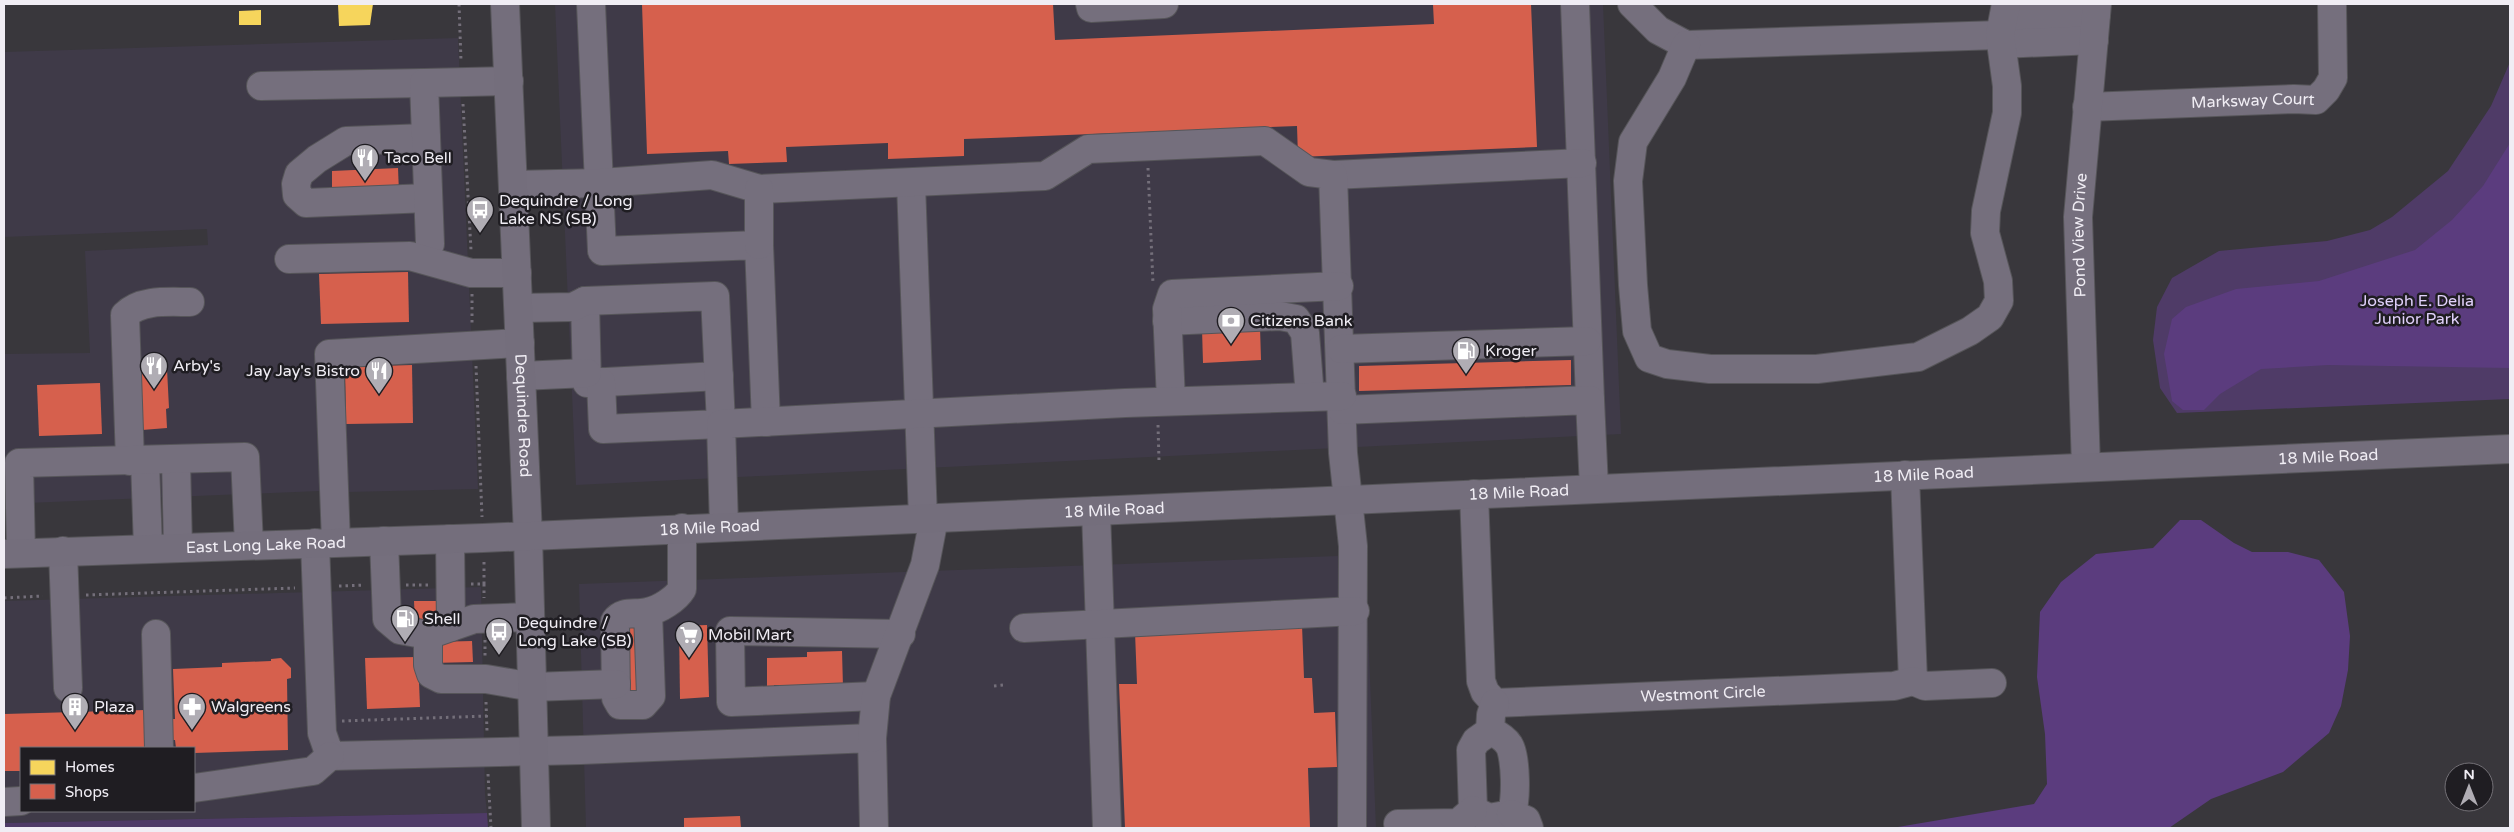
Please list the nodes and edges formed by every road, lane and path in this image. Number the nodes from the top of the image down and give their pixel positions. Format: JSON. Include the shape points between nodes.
{"nodes":[{"id":1,"x":459,"y":4,"type":"edge"},
{"id":2,"x":505,"y":4,"type":"edge"},
{"id":3,"x":591,"y":4,"type":"edge"},
{"id":4,"x":1090,"y":4,"type":"edge"},
{"id":5,"x":1164,"y":4,"type":"edge"},
{"id":6,"x":1575,"y":4,"type":"edge"},
{"id":7,"x":1632,"y":4,"type":"edge"},
{"id":8,"x":2332,"y":4,"type":"edge"},
{"id":9,"x":2096,"y":19,"type":"edge"},
{"id":10,"x":2003,"y":25,"type":"edge"},
{"id":11,"x":1686,"y":45,"type":"junction"},
{"id":12,"x":462,"y":66,"type":"dead end"},
{"id":13,"x":509,"y":81,"type":"junction"},
{"id":14,"x":424,"y":83,"type":"junction"},
{"id":15,"x":261,"y":86,"type":"dead end"},
{"id":16,"x":463,"y":99,"type":"dead end"},
{"id":17,"x":2087,"y":107,"type":"junction"},
{"id":18,"x":426,"y":138,"type":"junction"},
{"id":19,"x":1582,"y":163,"type":"junction"},
{"id":20,"x":1141,"y":166,"type":"dead end"},
{"id":21,"x":1333,"y":175,"type":"junction"},
{"id":22,"x":600,"y":183,"type":"junction"},
{"id":23,"x":911,"y":183,"type":"junction"},
{"id":24,"x":513,"y":185,"type":"junction"},
{"id":25,"x":759,"y":189,"type":"junction"},
{"id":26,"x":428,"y":198,"type":"junction"},
{"id":27,"x":430,"y":244,"type":"dead end"},
{"id":28,"x":759,"y":245,"type":"junction"},
{"id":29,"x":471,"y":254,"type":"dead end"},
{"id":30,"x":289,"y":259,"type":"dead end"},
{"id":31,"x":517,"y":273,"type":"junction"},
{"id":32,"x":1339,"y":286,"type":"junction"},
{"id":33,"x":1152,"y":290,"type":"dead end"},
{"id":34,"x":472,"y":292,"type":"dead end"},
{"id":35,"x":585,"y":300,"type":"junction"},
{"id":36,"x":190,"y":302,"type":"dead end"},
{"id":37,"x":519,"y":308,"type":"junction"},
{"id":38,"x":1167,"y":321,"type":"junction"},
{"id":39,"x":473,"y":333,"type":"dead end"},
{"id":40,"x":1588,"y":341,"type":"junction"},
{"id":41,"x":520,"y":344,"type":"junction"},
{"id":42,"x":1341,"y":349,"type":"junction"},
{"id":43,"x":476,"y":357,"type":"dead end"},
{"id":44,"x":521,"y":376,"type":"junction"},
{"id":45,"x":719,"y":376,"type":"junction"},
{"id":46,"x":594,"y":378,"type":"junction"},
{"id":47,"x":1310,"y":397,"type":"junction"},
{"id":48,"x":1590,"y":400,"type":"junction"},
{"id":49,"x":1342,"y":403,"type":"junction"},
{"id":50,"x":1164,"y":410,"type":"junction"},
{"id":51,"x":918,"y":414,"type":"junction"},
{"id":52,"x":766,"y":422,"type":"junction"},
{"id":53,"x":721,"y":424,"type":"junction"},
{"id":54,"x":2510,"y":449,"type":"edge"},
{"id":55,"x":138,"y":460,"type":"junction"},
{"id":56,"x":176,"y":460,"type":"junction"},
{"id":57,"x":1159,"y":461,"type":"dead end"},
{"id":58,"x":2086,"y":467,"type":"junction"},
{"id":59,"x":1905,"y":475,"type":"junction"},
{"id":60,"x":1594,"y":488,"type":"junction"},
{"id":61,"x":1474,"y":494,"type":"junction"},
{"id":62,"x":481,"y":499,"type":"dead end"},
{"id":63,"x":1347,"y":500,"type":"junction"},
{"id":64,"x":1096,"y":511,"type":"junction"},
{"id":65,"x":929,"y":519,"type":"junction"},
{"id":66,"x":724,"y":526,"type":"junction"},
{"id":67,"x":682,"y":528,"type":"junction"},
{"id":68,"x":528,"y":536,"type":"junction"},
{"id":69,"x":450,"y":539,"type":"junction"},
{"id":70,"x":384,"y":541,"type":"junction"},
{"id":71,"x":326,"y":543,"type":"junction"},
{"id":72,"x":249,"y":545,"type":"junction"},
{"id":73,"x":148,"y":548,"type":"junction"},
{"id":74,"x":178,"y":548,"type":"junction"},
{"id":75,"x":63,"y":552,"type":"junction"},
{"id":76,"x":13,"y":553,"type":"edge"},
{"id":77,"x":400,"y":584,"type":"dead end"},
{"id":78,"x":433,"y":584,"type":"dead end"},
{"id":79,"x":370,"y":585,"type":"dead end"},
{"id":80,"x":333,"y":586,"type":"dead end"},
{"id":81,"x":299,"y":588,"type":"dead end"},
{"id":82,"x":80,"y":595,"type":"dead end"},
{"id":83,"x":51,"y":596,"type":"dead end"},
{"id":84,"x":4,"y":598,"type":"edge"},
{"id":85,"x":1355,"y":611,"type":"junction"},
{"id":86,"x":648,"y":612,"type":"junction"},
{"id":87,"x":530,"y":617,"type":"junction"},
{"id":88,"x":1101,"y":625,"type":"junction"},
{"id":89,"x":1024,"y":628,"type":"dead end"},
{"id":90,"x":439,"y":631,"type":"junction"},
{"id":91,"x":484,"y":631,"type":"dead end"},
{"id":92,"x":156,"y":634,"type":"dead end"},
{"id":93,"x":901,"y":634,"type":"junction"},
{"id":94,"x":485,"y":661,"type":"dead end"},
{"id":95,"x":1913,"y":681,"type":"junction"},
{"id":96,"x":1992,"y":683,"type":"dead end"},
{"id":97,"x":616,"y":684,"type":"junction"},
{"id":98,"x":1004,"y":685,"type":"dead end"},
{"id":99,"x":994,"y":686,"type":"dead end"},
{"id":100,"x":68,"y":688,"type":"dead end"},
{"id":101,"x":533,"y":688,"type":"junction"},
{"id":102,"x":876,"y":696,"type":"junction"},
{"id":103,"x":486,"y":698,"type":"dead end"},
{"id":104,"x":751,"y":702,"type":"junction"},
{"id":105,"x":1494,"y":703,"type":"junction"},
{"id":106,"x":487,"y":716,"type":"junction"},
{"id":107,"x":341,"y":721,"type":"dead end"},
{"id":108,"x":1490,"y":731,"type":"junction"},
{"id":109,"x":487,"y":738,"type":"dead end"},
{"id":110,"x":872,"y":738,"type":"junction"},
{"id":111,"x":753,"y":742,"type":"junction"},
{"id":112,"x":159,"y":747,"type":"edge"},
{"id":113,"x":534,"y":752,"type":"junction"},
{"id":114,"x":330,"y":756,"type":"junction"},
{"id":115,"x":488,"y":771,"type":"dead end"},
{"id":116,"x":195,"y":788,"type":"edge"},
{"id":117,"x":20,"y":801,"type":"edge"},
{"id":118,"x":4,"y":802,"type":"edge"},
{"id":119,"x":1473,"y":810,"type":"junction"},
{"id":120,"x":1520,"y":821,"type":"edge"},
{"id":121,"x":1398,"y":824,"type":"dead end"},
{"id":122,"x":491,"y":828,"type":"edge"},
{"id":123,"x":536,"y":828,"type":"edge"},
{"id":124,"x":874,"y":828,"type":"edge"},
{"id":125,"x":1107,"y":828,"type":"edge"},
{"id":126,"x":1352,"y":828,"type":"edge"}],
"edges":[{"from":1,"to":12,"type":"path"},
{"from":2,"to":13,"type":"main road","name":"Dequindre Road"},
{"from":3,"to":22,"type":"street"},
{"from":4,"to":5,"type":"street","via":[[1091,8]]},
{"from":6,"to":19,"type":"street"},
{"from":7,"to":11,"type":"street","via":[[1658,30]]},
{"from":8,"to":17,"type":"street","name":"Marksway Court","via":[[2333,78],[2316,100],[2294,98]]},
{"from":9,"to":10,"type":"street"},
{"from":9,"to":17,"type":"street","name":"Pond View Drive"},
{"from":10,"to":11,"type":"street"},
{"from":10,"to":11,"type":"street","via":[[2007,113],[1990,185],[1985,233],[1998,281],[1999,302],[1990,317],[1970,331],[1918,357],[1817,369],[1710,369],[1667,364],[1649,358],[1637,331],[1628,181],[1633,142],[1672,78]]},
{"from":13,"to":14,"type":"street"},
{"from":13,"to":24,"type":"main road","name":"Dequindre Road"},
{"from":14,"to":15,"type":"street"},
{"from":14,"to":18,"type":"street"},
{"from":16,"to":29,"type":"path"},
{"from":17,"to":58,"type":"street","name":"Pond View Drive","via":[[2078,217]]},
{"from":18,"to":26,"type":"street"},
{"from":18,"to":26,"type":"street","via":[[346,141],[299,174],[296,184],[297,196],[306,203]]},
{"from":19,"to":21,"type":"street"},
{"from":19,"to":40,"type":"street"},
{"from":20,"to":33,"type":"path","via":[[1148,166]]},
{"from":21,"to":23,"type":"street","via":[[1309,172],[1265,142],[1088,149],[1045,176]]},
{"from":21,"to":32,"type":"street"},
{"from":22,"to":24,"type":"street"},
{"from":22,"to":25,"type":"street","via":[[712,175]]},
{"from":22,"to":28,"type":"street","via":[[602,251]]},
{"from":23,"to":25,"type":"street"},
{"from":23,"to":51,"type":"street"},
{"from":24,"to":31,"type":"main road","name":"Dequindre Road"},
{"from":25,"to":28,"type":"street"},
{"from":26,"to":27,"type":"street"},
{"from":28,"to":52,"type":"street"},
{"from":30,"to":31,"type":"street","via":[[410,256],[472,273]]},
{"from":31,"to":37,"type":"main road","name":"Dequindre Road"},
{"from":32,"to":38,"type":"street","via":[[1172,294],[1166,309]]},
{"from":32,"to":42,"type":"street"},
{"from":34,"to":39,"type":"path"},
{"from":35,"to":37,"type":"street","via":[[574,306]]},
{"from":35,"to":45,"type":"street","via":[[715,296]]},
{"from":35,"to":46,"type":"street"},
{"from":36,"to":55,"type":"street","via":[[133,307],[126,315]]},
{"from":37,"to":41,"type":"main road","name":"Dequindre Road"},
{"from":38,"to":47,"type":"street","via":[[1280,316],[1296,319],[1305,333]]},
{"from":38,"to":50,"type":"street"},
{"from":40,"to":42,"type":"street"},
{"from":40,"to":48,"type":"street"},
{"from":41,"to":44,"type":"main road","name":"Dequindre Road"},
{"from":41,"to":71,"type":"street","via":[[329,354]]},
{"from":42,"to":49,"type":"street"},
{"from":43,"to":62,"type":"path"},
{"from":44,"to":46,"type":"street"},
{"from":44,"to":68,"type":"main road","name":"Dequindre Road"},
{"from":45,"to":46,"type":"street"},
{"from":45,"to":53,"type":"street"},
{"from":46,"to":53,"type":"street","via":[[603,429]]},
{"from":47,"to":49,"type":"street"},
{"from":47,"to":50,"type":"street"},
{"from":48,"to":49,"type":"street"},
{"from":48,"to":60,"type":"street"},
{"from":49,"to":63,"type":"street"},
{"from":50,"to":51,"type":"street"},
{"from":50,"to":57,"type":"path"},
{"from":51,"to":52,"type":"street"},
{"from":51,"to":65,"type":"street"},
{"from":52,"to":53,"type":"street"},
{"from":53,"to":66,"type":"street"},
{"from":54,"to":58,"type":"main road","name":"18 Mile Road"},
{"from":55,"to":56,"type":"street"},
{"from":55,"to":73,"type":"street"},
{"from":55,"to":76,"type":"street","via":[[19,463]]},
{"from":56,"to":72,"type":"street","via":[[246,457]]},
{"from":56,"to":74,"type":"street"},
{"from":58,"to":59,"type":"main road","name":"18 Mile Road"},
{"from":59,"to":60,"type":"main road","name":"18 Mile Road"},
{"from":59,"to":95,"type":"street"},
{"from":60,"to":61,"type":"main road","name":"18 Mile Road"},
{"from":61,"to":63,"type":"main road","name":"18 Mile Road"},
{"from":61,"to":105,"type":"street","via":[[1481,681]]},
{"from":63,"to":64,"type":"main road","name":"18 Mile Road"},
{"from":63,"to":85,"type":"street","via":[[1354,546]]},
{"from":64,"to":65,"type":"main road","name":"18 Mile Road"},
{"from":64,"to":88,"type":"street"},
{"from":65,"to":66,"type":"main road","name":"18 Mile Road"},
{"from":65,"to":93,"type":"street","via":[[924,565]]},
{"from":66,"to":67,"type":"main road","name":"18 Mile Road"},
{"from":67,"to":68,"type":"main road","name":"18 Mile Road"},
{"from":67,"to":86,"type":"street","via":[[682,589],[673,600]]},
{"from":68,"to":69,"type":"main road","name":"East Long Lake Road"},
{"from":68,"to":87,"type":"main road","name":"Dequindre Road"},
{"from":69,"to":70,"type":"main road","name":"East Long Lake Road"},
{"from":69,"to":90,"type":"street"},
{"from":70,"to":71,"type":"main road","name":"East Long Lake Road"},
{"from":70,"to":90,"type":"street","via":[[387,619],[400,630]]},
{"from":71,"to":72,"type":"main road","name":"East Long Lake Road"},
{"from":71,"to":114,"type":"street","via":[[322,733]]},
{"from":72,"to":74,"type":"main road","name":"East Long Lake Road"},
{"from":73,"to":74,"type":"main road","name":"East Long Lake Road"},
{"from":73,"to":75,"type":"main road","name":"East Long Lake Road"},
{"from":75,"to":76,"type":"main road","name":"East Long Lake Road"},
{"from":75,"to":100,"type":"street"},
{"from":77,"to":78,"type":"path"},
{"from":79,"to":80,"type":"path"},
{"from":81,"to":82,"type":"path"},
{"from":83,"to":84,"type":"path"},
{"from":85,"to":88,"type":"street"},
{"from":85,"to":126,"type":"street"},
{"from":86,"to":97,"type":"street","via":[[625,614],[615,621]]},
{"from":86,"to":97,"type":"street","via":[[651,696],[643,705],[620,705],[616,698]]},
{"from":87,"to":90,"type":"street","via":[[474,619]]},
{"from":87,"to":101,"type":"main road","name":"Dequindre Road"},
{"from":88,"to":89,"type":"street"},
{"from":88,"to":125,"type":"street"},
{"from":90,"to":101,"type":"street","via":[[428,665],[431,674],[441,679],[486,679]]},
{"from":91,"to":94,"type":"path"},
{"from":92,"to":112,"type":"street"},
{"from":93,"to":102,"type":"street"},
{"from":93,"to":104,"type":"street","via":[[730,631],[731,702]]},
{"from":95,"to":96,"type":"street","name":"Westmont Circle","via":[[1925,686]]},
{"from":95,"to":105,"type":"street","name":"Westmont Circle","via":[[1894,686]]},
{"from":97,"to":101,"type":"street"},
{"from":98,"to":99,"type":"path"},
{"from":101,"to":113,"type":"main road","name":"Dequindre Road"},
{"from":102,"to":104,"type":"street"},
{"from":102,"to":110,"type":"street"},
{"from":103,"to":106,"type":"path"},
{"from":104,"to":111,"type":"street"},
{"from":105,"to":108,"type":"street"},
{"from":106,"to":107,"type":"path"},
{"from":106,"to":109,"type":"path"},
{"from":108,"to":119,"type":"street","via":[[1476,741],[1471,750]]},
{"from":108,"to":120,"type":"street","via":[[1508,743],[1512,751],[1515,806]]},
{"from":110,"to":111,"type":"street"},
{"from":110,"to":124,"type":"street"},
{"from":111,"to":113,"type":"street"},
{"from":113,"to":114,"type":"street"},
{"from":113,"to":123,"type":"main road","name":"Dequindre Road"},
{"from":114,"to":116,"type":"street","via":[[313,771]]},
{"from":115,"to":122,"type":"path"},
{"from":117,"to":118,"type":"street"},
{"from":119,"to":120,"type":"street","via":[[1489,818]]},
{"from":119,"to":121,"type":"street","via":[[1458,822]]}]}
